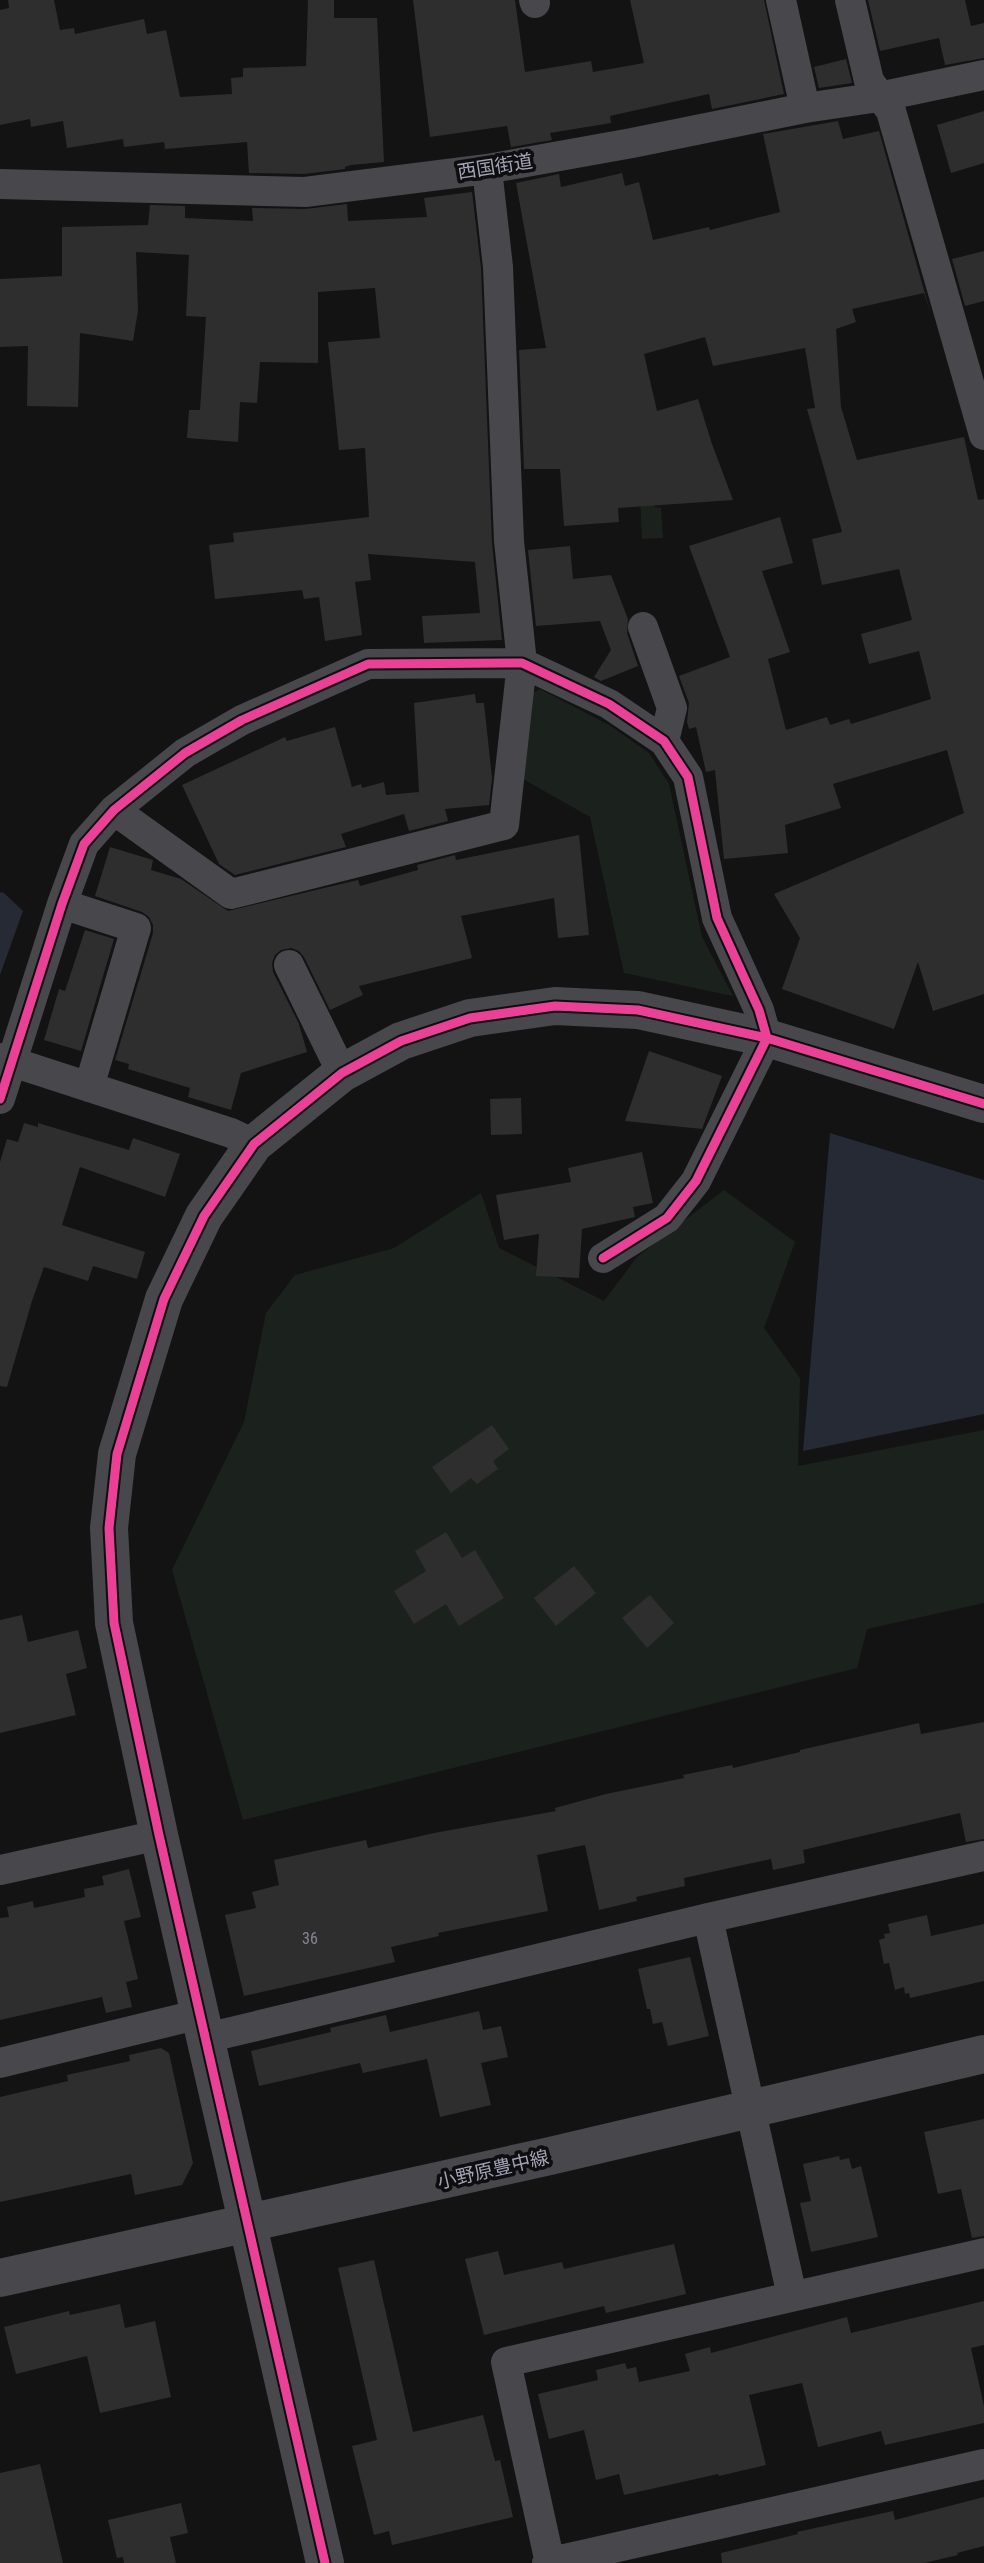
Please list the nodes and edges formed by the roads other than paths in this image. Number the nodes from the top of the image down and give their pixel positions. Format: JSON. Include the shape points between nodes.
{"nodes":[{"id":1,"x":781,"y":0,"type":"edge"},
{"id":2,"x":850,"y":0,"type":"edge"},
{"id":3,"x":984,"y":75,"type":"edge"},
{"id":4,"x":879,"y":97,"type":"junction"},
{"id":5,"x":805,"y":108,"type":"junction"},
{"id":6,"x":487,"y":169,"type":"junction"},
{"id":7,"x":0,"y":184,"type":"edge"},
{"id":8,"x":984,"y":435,"type":"edge"},
{"id":9,"x":643,"y":626,"type":"dead end"},
{"id":10,"x":522,"y":663,"type":"junction"},
{"id":11,"x":664,"y":741,"type":"junction"},
{"id":12,"x":114,"y":810,"type":"junction"},
{"id":13,"x":62,"y":904,"type":"junction"},
{"id":14,"x":289,"y":965,"type":"dead end"},
{"id":15,"x":767,"y":1038,"type":"junction"},
{"id":16,"x":6,"y":1060,"type":"edge"},
{"id":17,"x":342,"y":1073,"type":"junction"},
{"id":18,"x":89,"y":1087,"type":"junction"},
{"id":19,"x":0,"y":1098,"type":"edge"},
{"id":20,"x":984,"y":1104,"type":"edge"},
{"id":21,"x":254,"y":1144,"type":"junction"},
{"id":22,"x":603,"y":1258,"type":"dead end"},
{"id":23,"x":159,"y":1835,"type":"junction"},
{"id":24,"x":984,"y":1856,"type":"edge"},
{"id":25,"x":0,"y":1870,"type":"edge"},
{"id":26,"x":708,"y":1918,"type":"junction"},
{"id":27,"x":203,"y":2026,"type":"junction"},
{"id":28,"x":984,"y":2054,"type":"edge"},
{"id":29,"x":0,"y":2063,"type":"edge"},
{"id":30,"x":751,"y":2109,"type":"junction"},
{"id":31,"x":248,"y":2224,"type":"junction"},
{"id":32,"x":984,"y":2253,"type":"edge"},
{"id":33,"x":0,"y":2278,"type":"edge"},
{"id":34,"x":792,"y":2296,"type":"junction"},
{"id":35,"x":984,"y":2464,"type":"edge"},
{"id":36,"x":325,"y":2563,"type":"edge"},
{"id":37,"x":549,"y":2563,"type":"edge"}],
"edges":[{"from":1,"to":5,"type":"street"},
{"from":2,"to":4,"type":"street","via":[[869,80]]},
{"from":3,"to":4,"type":"street","name":"西国街道"},
{"from":4,"to":5,"type":"street","name":"西国街道"},
{"from":4,"to":8,"type":"street","via":[[891,111]]},
{"from":5,"to":6,"type":"street","name":"西国街道"},
{"from":6,"to":7,"type":"street","name":"西国街道","via":[[305,192]]},
{"from":6,"to":10,"type":"street","via":[[498,267],[509,541]]},
{"from":9,"to":11,"type":"street","via":[[671,708]]},
{"from":10,"to":11,"type":"street","via":[[609,704]]},
{"from":10,"to":12,"type":"street","via":[[368,664],[219,733],[185,753]]},
{"from":10,"to":12,"type":"street","via":[[504,825],[231,894]]},
{"from":11,"to":15,"type":"street","via":[[688,777],[717,918]]},
{"from":12,"to":13,"type":"street","via":[[84,844]]},
{"from":13,"to":16,"type":"street"},
{"from":13,"to":18,"type":"street","via":[[136,928]]},
{"from":14,"to":17,"type":"street"},
{"from":15,"to":17,"type":"street","via":[[638,1010],[555,1006],[470,1018],[401,1041]]},
{"from":15,"to":20,"type":"street"},
{"from":15,"to":22,"type":"street","via":[[696,1181],[667,1218]]},
{"from":16,"to":18,"type":"street"},
{"from":16,"to":19,"type":"street"},
{"from":17,"to":21,"type":"street"},
{"from":18,"to":21,"type":"street"},
{"from":21,"to":23,"type":"street","via":[[204,1216],[164,1299],[117,1454],[109,1528],[114,1623]]},
{"from":23,"to":25,"type":"street"},
{"from":23,"to":27,"type":"street"},
{"from":24,"to":26,"type":"street"},
{"from":26,"to":27,"type":"street"},
{"from":26,"to":30,"type":"street"},
{"from":27,"to":29,"type":"street"},
{"from":27,"to":31,"type":"street"},
{"from":28,"to":30,"type":"street","name":"小野原豊中線"},
{"from":30,"to":31,"type":"street","name":"小野原豊中線"},
{"from":30,"to":34,"type":"street"},
{"from":31,"to":33,"type":"street","name":"小野原豊中線"},
{"from":31,"to":36,"type":"street"},
{"from":32,"to":34,"type":"street"},
{"from":34,"to":37,"type":"street","via":[[506,2362]]},
{"from":35,"to":37,"type":"street"}]}
